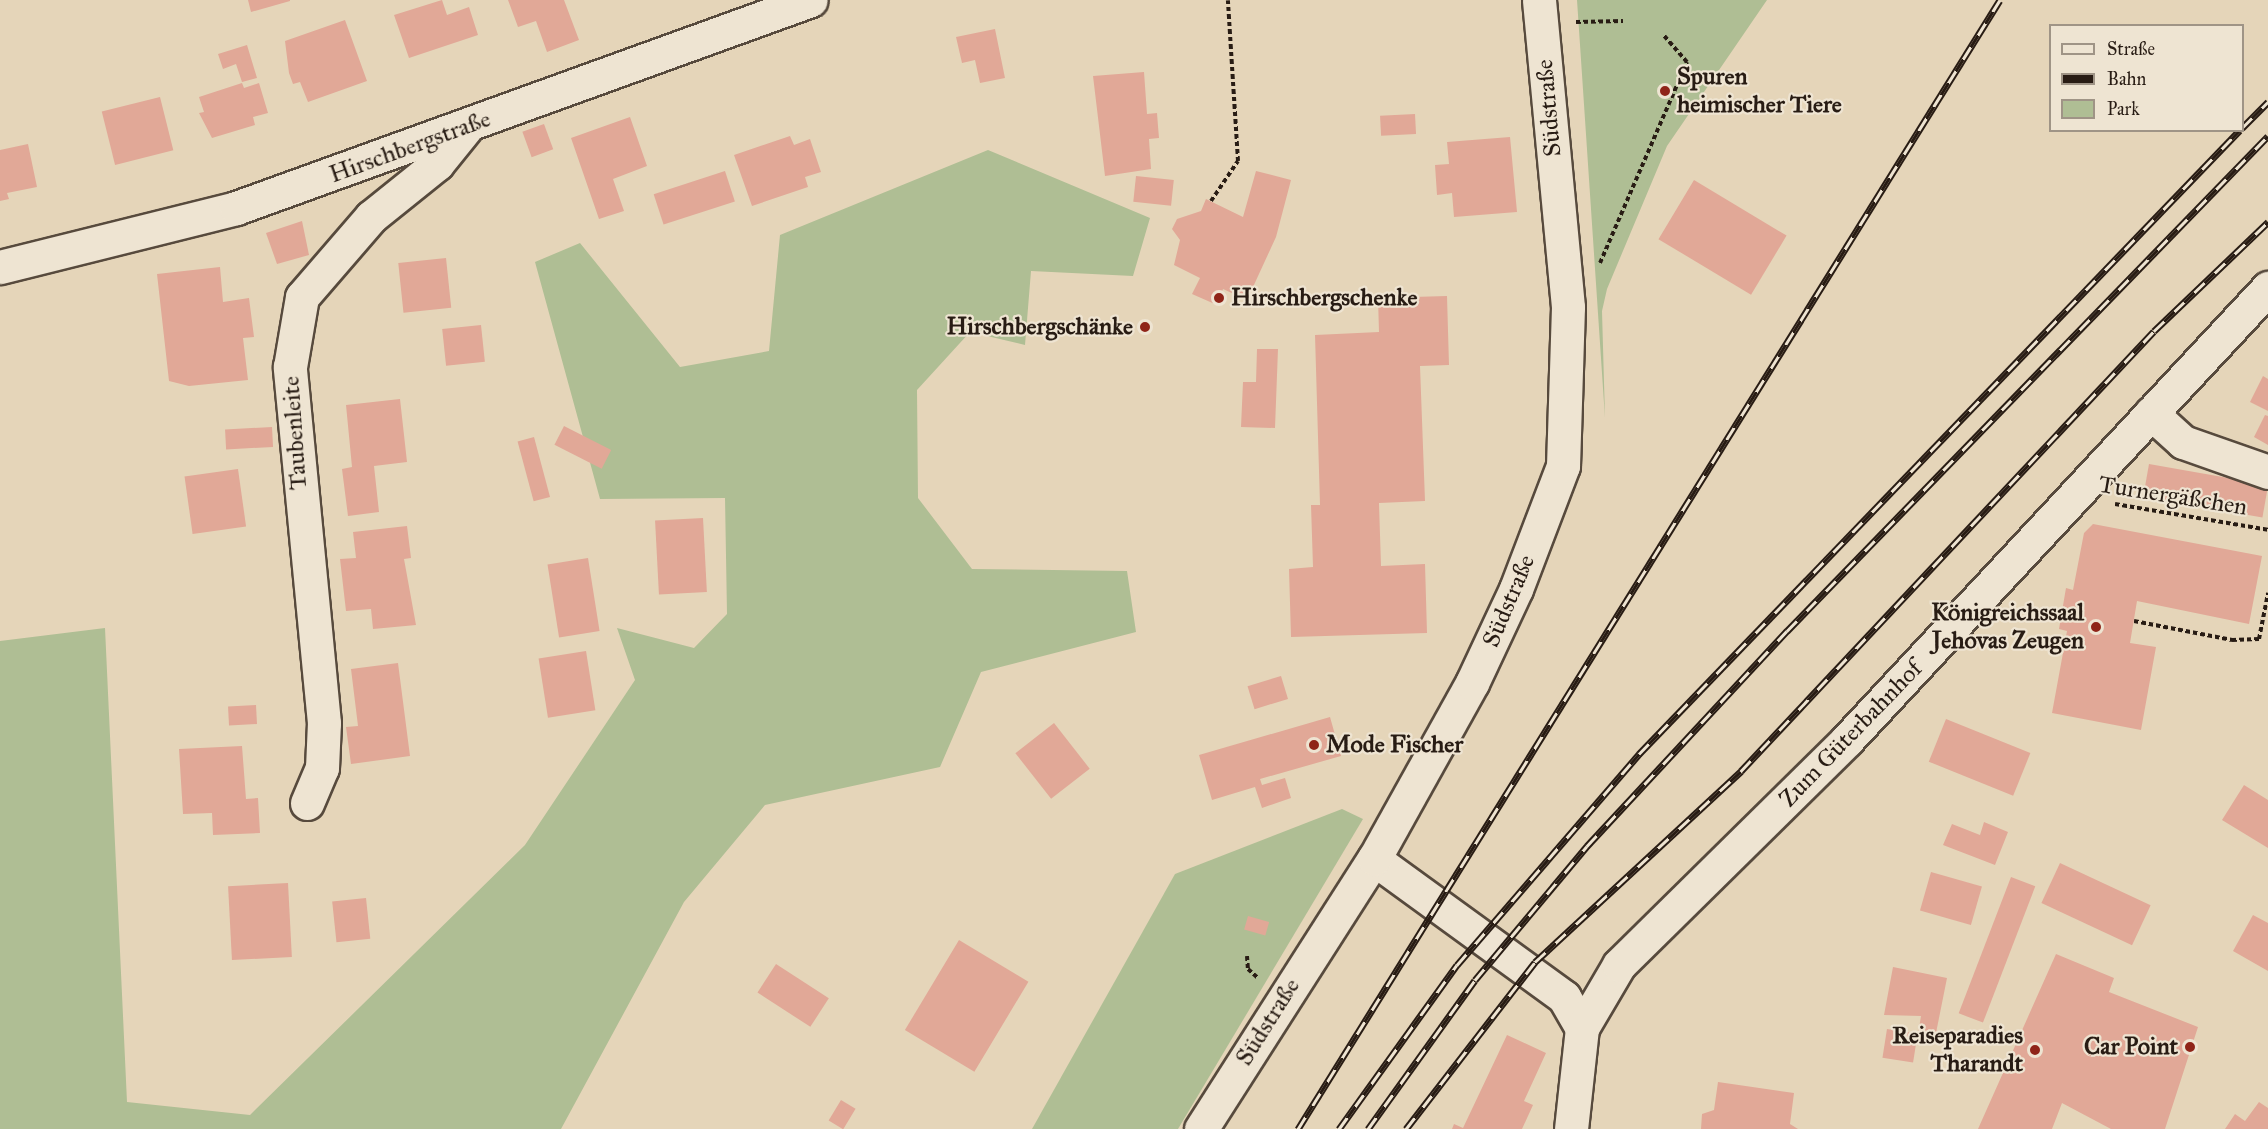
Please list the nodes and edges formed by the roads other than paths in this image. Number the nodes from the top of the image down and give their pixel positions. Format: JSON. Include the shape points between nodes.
{"nodes":[{"id":1,"x":811,"y":0,"type":"edge"},
{"id":2,"x":1539,"y":0,"type":"edge"},
{"id":3,"x":466,"y":128,"type":"junction"},
{"id":4,"x":0,"y":267,"type":"edge"},
{"id":5,"x":2268,"y":288,"type":"edge"},
{"id":6,"x":2151,"y":413,"type":"junction"},
{"id":7,"x":2268,"y":472,"type":"edge"},
{"id":8,"x":307,"y":803,"type":"dead end"},
{"id":9,"x":1374,"y":859,"type":"junction"},
{"id":10,"x":1582,"y":1028,"type":"junction"},
{"id":11,"x":1201,"y":1129,"type":"edge"},
{"id":12,"x":1571,"y":1129,"type":"edge"}],
"edges":[{"from":1,"to":3,"type":"street","name":"Hirschbergstraße"},
{"from":2,"to":9,"type":"street","name":"Südstraße","via":[[1568,307],[1563,465],[1516,589],[1472,683]]},
{"from":3,"to":4,"type":"street","name":"Hirschbergstraße","via":[[202,219]]},
{"from":3,"to":8,"type":"street","name":"Taubenleite","via":[[437,164],[371,217],[302,297],[290,367],[324,723],[322,768]]},
{"from":5,"to":6,"type":"street","name":"Zum Güterbahnhof"},
{"from":6,"to":7,"type":"street","via":[[2183,442]]},
{"from":6,"to":10,"type":"street","name":"Zum Güterbahnhof","via":[[1847,740],[1619,965]]},
{"from":9,"to":10,"type":"street","via":[[1564,997]]},
{"from":9,"to":11,"type":"street","name":"Südstraße"},
{"from":10,"to":12,"type":"street","name":"Zum Güterbahnhof"}]}
